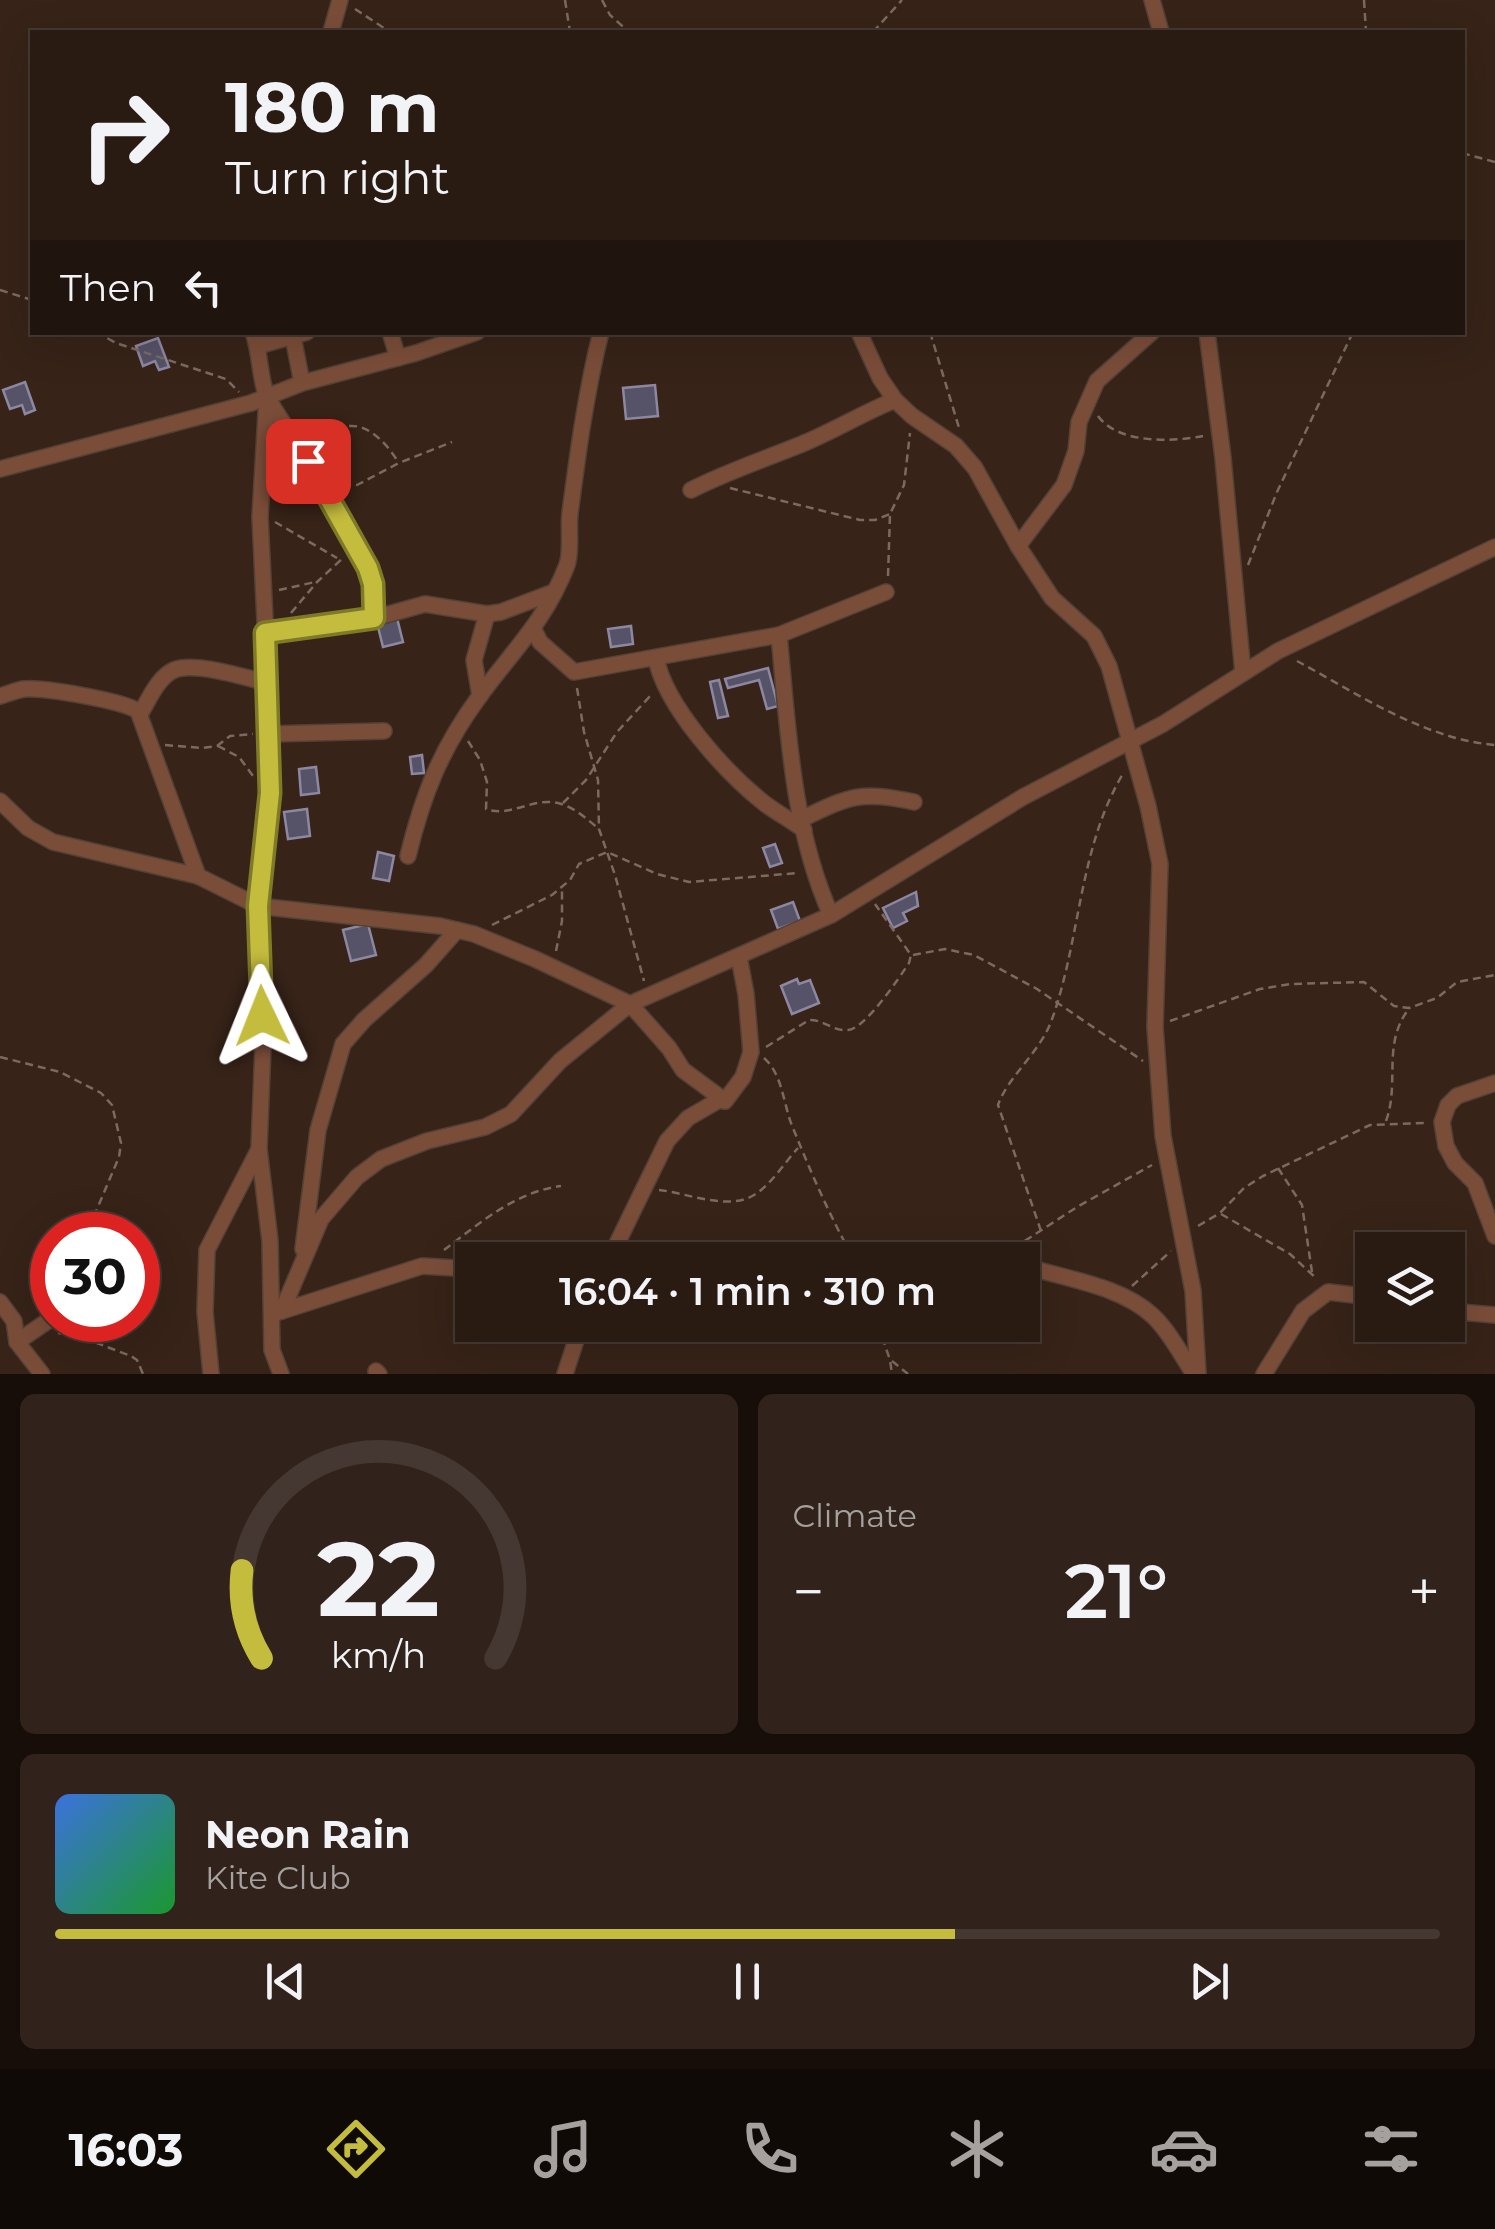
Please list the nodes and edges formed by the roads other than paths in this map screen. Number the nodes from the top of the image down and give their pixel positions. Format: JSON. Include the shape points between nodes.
{"nodes":[{"id":1,"x":1152,"y":0,"type":"edge"},
{"id":2,"x":340,"y":2,"type":"edge"},
{"id":3,"x":332,"y":30,"type":"edge"},
{"id":4,"x":1160,"y":30,"type":"edge"},
{"id":5,"x":300,"y":335,"type":"edge"},
{"id":6,"x":391,"y":335,"type":"edge"},
{"id":7,"x":467,"y":335,"type":"edge"},
{"id":8,"x":599,"y":335,"type":"edge"},
{"id":9,"x":860,"y":335,"type":"edge"},
{"id":10,"x":1149,"y":335,"type":"edge"},
{"id":11,"x":1207,"y":335,"type":"edge"},
{"id":12,"x":256,"y":339,"type":"edge"},
{"id":13,"x":398,"y":358,"type":"junction"},
{"id":14,"x":302,"y":383,"type":"junction"},
{"id":15,"x":267,"y":397,"type":"junction"},
{"id":16,"x":896,"y":400,"type":"junction"},
{"id":17,"x":0,"y":469,"type":"edge"},
{"id":18,"x":698,"y":487,"type":"road end"},
{"id":19,"x":1018,"y":546,"type":"junction"},
{"id":20,"x":1495,"y":546,"type":"edge"},
{"id":21,"x":554,"y":592,"type":"junction"},
{"id":22,"x":886,"y":592,"type":"road end"},
{"id":23,"x":487,"y":614,"type":"junction"},
{"id":24,"x":374,"y":618,"type":"junction"},
{"id":25,"x":534,"y":630,"type":"junction"},
{"id":26,"x":271,"y":632,"type":"junction"},
{"id":27,"x":779,"y":635,"type":"junction"},
{"id":28,"x":656,"y":658,"type":"junction"},
{"id":29,"x":1243,"y":673,"type":"junction"},
{"id":30,"x":268,"y":683,"type":"junction"},
{"id":31,"x":0,"y":696,"type":"edge"},
{"id":32,"x":480,"y":696,"type":"junction"},
{"id":33,"x":140,"y":714,"type":"junction"},
{"id":34,"x":384,"y":732,"type":"dead end"},
{"id":35,"x":270,"y":734,"type":"junction"},
{"id":36,"x":1130,"y":740,"type":"junction"},
{"id":37,"x":0,"y":801,"type":"edge"},
{"id":38,"x":914,"y":802,"type":"dead end"},
{"id":39,"x":803,"y":824,"type":"junction"},
{"id":40,"x":408,"y":856,"type":"dead end"},
{"id":41,"x":198,"y":876,"type":"junction"},
{"id":42,"x":258,"y":906,"type":"junction"},
{"id":43,"x":831,"y":915,"type":"junction"},
{"id":44,"x":457,"y":930,"type":"junction"},
{"id":45,"x":739,"y":956,"type":"junction"},
{"id":46,"x":630,"y":1004,"type":"junction"},
{"id":47,"x":1495,"y":1083,"type":"edge"},
{"id":48,"x":724,"y":1101,"type":"junction"},
{"id":49,"x":260,"y":1149,"type":"junction"},
{"id":50,"x":1495,"y":1236,"type":"edge"},
{"id":51,"x":617,"y":1242,"type":"edge"},
{"id":52,"x":303,"y":1260,"type":"junction"},
{"id":53,"x":455,"y":1268,"type":"edge"},
{"id":54,"x":1040,"y":1271,"type":"edge"},
{"id":55,"x":1355,"y":1295,"type":"edge"},
{"id":56,"x":0,"y":1302,"type":"edge"},
{"id":57,"x":277,"y":1312,"type":"junction"},
{"id":58,"x":1465,"y":1313,"type":"edge"},
{"id":59,"x":1495,"y":1315,"type":"edge"},
{"id":60,"x":30,"y":1333,"type":"edge"},
{"id":61,"x":17,"y":1342,"type":"junction"},
{"id":62,"x":575,"y":1342,"type":"edge"},
{"id":63,"x":42,"y":1374,"type":"edge"},
{"id":64,"x":211,"y":1374,"type":"edge"},
{"id":65,"x":280,"y":1374,"type":"edge"},
{"id":66,"x":565,"y":1374,"type":"edge"},
{"id":67,"x":1196,"y":1374,"type":"edge"},
{"id":68,"x":1264,"y":1374,"type":"edge"}],
"edges":[{"from":1,"to":4,"type":"street"},
{"from":2,"to":3,"type":"street"},
{"from":5,"to":12,"type":"street"},
{"from":5,"to":14,"type":"street"},
{"from":6,"to":13,"type":"street"},
{"from":7,"to":13,"type":"street"},
{"from":8,"to":21,"type":"street","via":[[575,474],[569,562]]},
{"from":9,"to":16,"type":"street"},
{"from":10,"to":19,"type":"street","via":[[1097,380],[1064,486]]},
{"from":11,"to":29,"type":"street"},
{"from":12,"to":15,"type":"street"},
{"from":13,"to":14,"type":"street"},
{"from":14,"to":15,"type":"street"},
{"from":15,"to":17,"type":"street"},
{"from":15,"to":24,"type":"street","via":[[358,550],[373,584]]},
{"from":15,"to":26,"type":"street","via":[[260,516],[262,593]]},
{"from":16,"to":18,"type":"street"},
{"from":16,"to":19,"type":"street","via":[[964,453]]},
{"from":19,"to":36,"type":"street","via":[[1052,598],[1094,636]]},
{"from":20,"to":29,"type":"street"},
{"from":21,"to":23,"type":"street"},
{"from":21,"to":25,"type":"street"},
{"from":22,"to":27,"type":"street"},
{"from":23,"to":24,"type":"street","via":[[425,604]]},
{"from":23,"to":32,"type":"street","via":[[474,660]]},
{"from":24,"to":26,"type":"street"},
{"from":25,"to":28,"type":"street","via":[[574,672]]},
{"from":25,"to":32,"type":"street"},
{"from":26,"to":30,"type":"street"},
{"from":27,"to":28,"type":"street"},
{"from":27,"to":39,"type":"street"},
{"from":28,"to":39,"type":"street","via":[[677,708],[720,759],[766,805]]},
{"from":29,"to":36,"type":"street"},
{"from":30,"to":33,"type":"street","via":[[174,670]]},
{"from":30,"to":35,"type":"street"},
{"from":31,"to":33,"type":"street","via":[[41,690],[123,704]]},
{"from":32,"to":40,"type":"street","via":[[428,784]]},
{"from":33,"to":41,"type":"street"},
{"from":34,"to":35,"type":"street"},
{"from":35,"to":42,"type":"street"},
{"from":36,"to":43,"type":"street"},
{"from":36,"to":67,"type":"street","via":[[1160,864],[1155,1028],[1194,1305]]},
{"from":37,"to":41,"type":"street","via":[[53,842]]},
{"from":38,"to":39,"type":"street","via":[[874,794],[839,801]]},
{"from":39,"to":43,"type":"street"},
{"from":41,"to":42,"type":"street"},
{"from":42,"to":44,"type":"street"},
{"from":42,"to":49,"type":"street"},
{"from":43,"to":45,"type":"street"},
{"from":44,"to":46,"type":"street"},
{"from":44,"to":52,"type":"street","via":[[343,1044],[318,1130]]},
{"from":45,"to":46,"type":"street"},
{"from":45,"to":48,"type":"street","via":[[751,1052],[744,1077]]},
{"from":46,"to":48,"type":"street","via":[[682,1070]]},
{"from":46,"to":52,"type":"street","via":[[560,1061],[511,1114],[402,1149],[357,1177],[321,1220]]},
{"from":47,"to":50,"type":"street","via":[[1457,1096],[1442,1122],[1448,1150],[1475,1183]]},
{"from":48,"to":51,"type":"street","via":[[680,1124],[656,1158]]},
{"from":49,"to":57,"type":"street"},
{"from":49,"to":64,"type":"street","via":[[207,1250]]},
{"from":52,"to":57,"type":"street"},
{"from":53,"to":57,"type":"street","via":[[422,1266]]},
{"from":54,"to":67,"type":"street","via":[[1120,1295],[1155,1318]]},
{"from":55,"to":68,"type":"street","via":[[1328,1292],[1304,1311]]},
{"from":56,"to":61,"type":"street","via":[[14,1321]]},
{"from":57,"to":65,"type":"street","via":[[272,1350]]},
{"from":58,"to":59,"type":"street"},
{"from":60,"to":61,"type":"street"},
{"from":61,"to":63,"type":"street"},
{"from":62,"to":66,"type":"street"}]}
